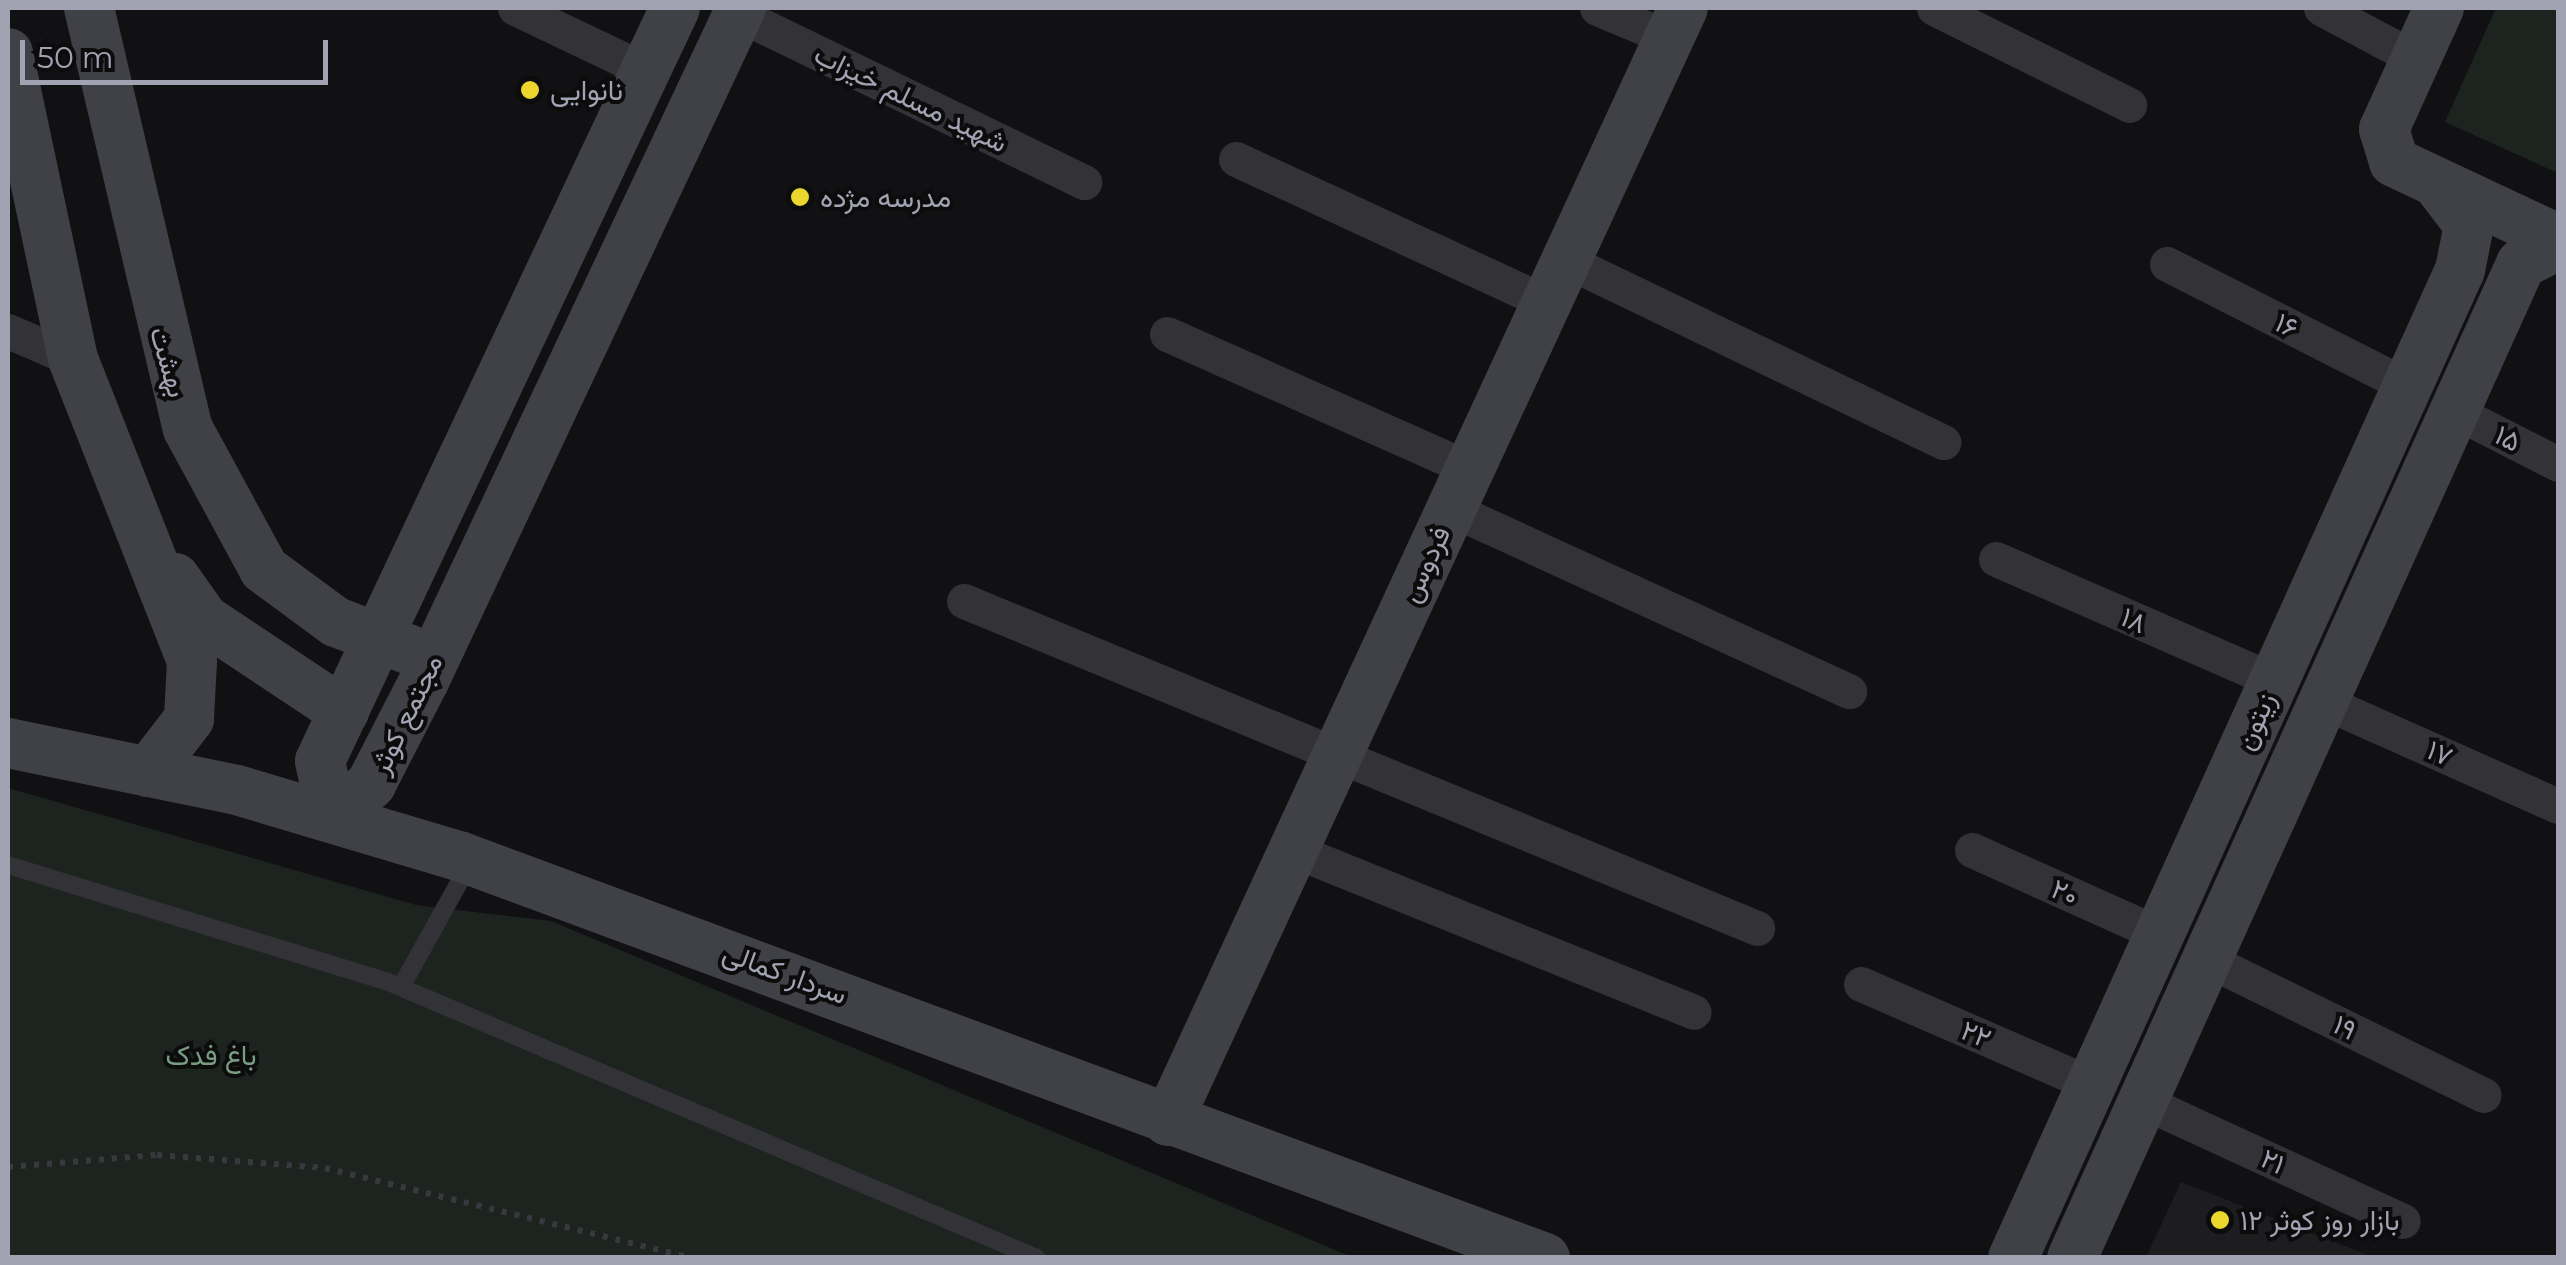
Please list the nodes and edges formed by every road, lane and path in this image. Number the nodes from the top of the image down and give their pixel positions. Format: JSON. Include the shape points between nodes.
{"nodes":[{"id":1,"x":89,"y":8,"type":"edge"},
{"id":2,"x":515,"y":8,"type":"edge"},
{"id":3,"x":675,"y":8,"type":"edge"},
{"id":4,"x":1597,"y":8,"type":"edge"},
{"id":5,"x":1934,"y":8,"type":"edge"},
{"id":6,"x":2321,"y":8,"type":"edge"},
{"id":7,"x":2438,"y":8,"type":"edge"},
{"id":8,"x":734,"y":10,"type":"edge"},
{"id":9,"x":1676,"y":22,"type":"edge"},
{"id":10,"x":8,"y":53,"type":"edge"},
{"id":11,"x":2416,"y":58,"type":"junction"},
{"id":12,"x":646,"y":70,"type":"junction"},
{"id":13,"x":2129,"y":105,"type":"dead end"},
{"id":14,"x":1236,"y":159,"type":"dead end"},
{"id":15,"x":1084,"y":182,"type":"dead end"},
{"id":16,"x":2440,"y":187,"type":"junction"},
{"id":17,"x":2558,"y":242,"type":"edge"},
{"id":18,"x":2168,"y":264,"type":"dead end"},
{"id":19,"x":1556,"y":281,"type":"junction"},
{"id":20,"x":524,"y":326,"type":"junction"},
{"id":21,"x":8,"y":331,"type":"edge"},
{"id":22,"x":1167,"y":334,"type":"dead end"},
{"id":23,"x":581,"y":349,"type":"junction"},
{"id":24,"x":73,"y":359,"type":"junction"},
{"id":25,"x":2406,"y":386,"type":"junction"},
{"id":26,"x":2458,"y":413,"type":"junction"},
{"id":27,"x":1944,"y":442,"type":"dead end"},
{"id":28,"x":2558,"y":464,"type":"edge"},
{"id":29,"x":1460,"y":489,"type":"junction"},
{"id":30,"x":140,"y":530,"type":"junction"},
{"id":31,"x":1996,"y":559,"type":"dead end"},
{"id":32,"x":964,"y":601,"type":"dead end"},
{"id":33,"x":379,"y":638,"type":"junction"},
{"id":34,"x":433,"y":660,"type":"junction"},
{"id":35,"x":2273,"y":680,"type":"junction"},
{"id":36,"x":1848,"y":691,"type":"dead end"},
{"id":37,"x":2322,"y":701,"type":"junction"},
{"id":38,"x":344,"y":712,"type":"junction"},
{"id":39,"x":8,"y":743,"type":"edge"},
{"id":40,"x":1337,"y":755,"type":"junction"},
{"id":41,"x":148,"y":772,"type":"junction"},
{"id":42,"x":2558,"y":806,"type":"edge"},
{"id":43,"x":332,"y":818,"type":"junction"},
{"id":44,"x":1293,"y":850,"type":"junction"},
{"id":45,"x":1972,"y":850,"type":"dead end"},
{"id":46,"x":472,"y":860,"type":"junction"},
{"id":47,"x":8,"y":866,"type":"edge"},
{"id":48,"x":1757,"y":928,"type":"dead end"},
{"id":49,"x":2158,"y":934,"type":"junction"},
{"id":50,"x":2206,"y":959,"type":"junction"},
{"id":51,"x":1860,"y":984,"type":"dead end"},
{"id":52,"x":401,"y":987,"type":"junction"},
{"id":53,"x":1694,"y":1012,"type":"dead end"},
{"id":54,"x":2092,"y":1084,"type":"junction"},
{"id":55,"x":2484,"y":1095,"type":"dead end"},
{"id":56,"x":2142,"y":1101,"type":"junction"},
{"id":57,"x":1168,"y":1121,"type":"junction"},
{"id":58,"x":8,"y":1167,"type":"edge"},
{"id":59,"x":2403,"y":1221,"type":"dead end"},
{"id":60,"x":692,"y":1258,"type":"edge"},
{"id":61,"x":1037,"y":1258,"type":"edge"},
{"id":62,"x":1545,"y":1258,"type":"edge"},
{"id":63,"x":2013,"y":1258,"type":"edge"},
{"id":64,"x":2072,"y":1258,"type":"edge"}],
"edges":[{"from":1,"to":33,"type":"street","name":"بهشت","via":[[188,428],[264,569],[336,622]]},
{"from":2,"to":12,"type":"street"},
{"from":3,"to":12,"type":"street","name":"مجتمع کوثر"},
{"from":4,"to":9,"type":"street"},
{"from":5,"to":13,"type":"street"},
{"from":6,"to":11,"type":"street"},
{"from":7,"to":11,"type":"street","name":"زیتون"},
{"from":8,"to":15,"type":"street","name":"شهید مسلم خیزاب"},
{"from":8,"to":23,"type":"street","name":"مجتمع کوثر"},
{"from":9,"to":19,"type":"street","name":"فردوس"},
{"from":10,"to":24,"type":"street"},
{"from":11,"to":16,"type":"street","name":"زیتون","via":[[2384,129],[2394,162]]},
{"from":12,"to":20,"type":"street","name":"مجتمع کوثر"},
{"from":14,"to":19,"type":"street"},
{"from":16,"to":17,"type":"street","name":"زیتون"},
{"from":16,"to":25,"type":"street","name":"زیتون","via":[[2469,225],[2460,270]]},
{"from":17,"to":26,"type":"street","name":"زیتون","via":[[2521,264]]},
{"from":18,"to":25,"type":"street","name":"۱۶"},
{"from":19,"to":27,"type":"street"},
{"from":19,"to":29,"type":"street","name":"فردوس"},
{"from":20,"to":23,"type":"street"},
{"from":20,"to":33,"type":"street","name":"مجتمع کوثر"},
{"from":21,"to":24,"type":"street"},
{"from":22,"to":29,"type":"street"},
{"from":23,"to":34,"type":"street","name":"مجتمع کوثر"},
{"from":24,"to":30,"type":"street"},
{"from":25,"to":35,"type":"street","name":"زیتون"},
{"from":26,"to":28,"type":"street","name":"۱۵"},
{"from":26,"to":37,"type":"street","name":"زیتون"},
{"from":29,"to":36,"type":"street"},
{"from":29,"to":40,"type":"street","name":"فردوس"},
{"from":30,"to":38,"type":"street","via":[[204,619]]},
{"from":30,"to":41,"type":"street","via":[[192,661],[189,718]]},
{"from":31,"to":35,"type":"street","name":"۱۸"},
{"from":32,"to":40,"type":"street"},
{"from":33,"to":34,"type":"street","name":"بهشت"},
{"from":33,"to":38,"type":"street","name":"مجتمع کوثر"},
{"from":34,"to":43,"type":"street","name":"مجتمع کوثر","via":[[371,784]]},
{"from":35,"to":49,"type":"street","name":"زیتون"},
{"from":37,"to":42,"type":"street","name":"۱۷"},
{"from":37,"to":50,"type":"street","name":"زیتون"},
{"from":38,"to":43,"type":"street","name":"مجتمع کوثر","via":[[320,761]]},
{"from":39,"to":41,"type":"street","name":"سردار کمالی"},
{"from":40,"to":44,"type":"street","name":"فردوس"},
{"from":40,"to":48,"type":"street"},
{"from":41,"to":43,"type":"street","name":"سردار کمالی"},
{"from":43,"to":46,"type":"street","name":"سردار کمالی"},
{"from":44,"to":53,"type":"street"},
{"from":44,"to":57,"type":"street","name":"فردوس"},
{"from":45,"to":49,"type":"street","name":"۲۰"},
{"from":46,"to":52,"type":"lane"},
{"from":46,"to":57,"type":"street","name":"سردار کمالی"},
{"from":47,"to":52,"type":"lane"},
{"from":49,"to":54,"type":"street","name":"زیتون"},
{"from":50,"to":55,"type":"street","name":"۱۹"},
{"from":50,"to":56,"type":"street","name":"زیتون"},
{"from":51,"to":54,"type":"street","name":"۲۲"},
{"from":52,"to":61,"type":"lane"},
{"from":54,"to":63,"type":"street","name":"زیتون"},
{"from":56,"to":59,"type":"street","name":"۲۱"},
{"from":56,"to":64,"type":"street","name":"زیتون"},
{"from":57,"to":62,"type":"street","name":"سردار کمالی"},
{"from":58,"to":60,"type":"path","via":[[156,1155],[324,1168]]}]}
